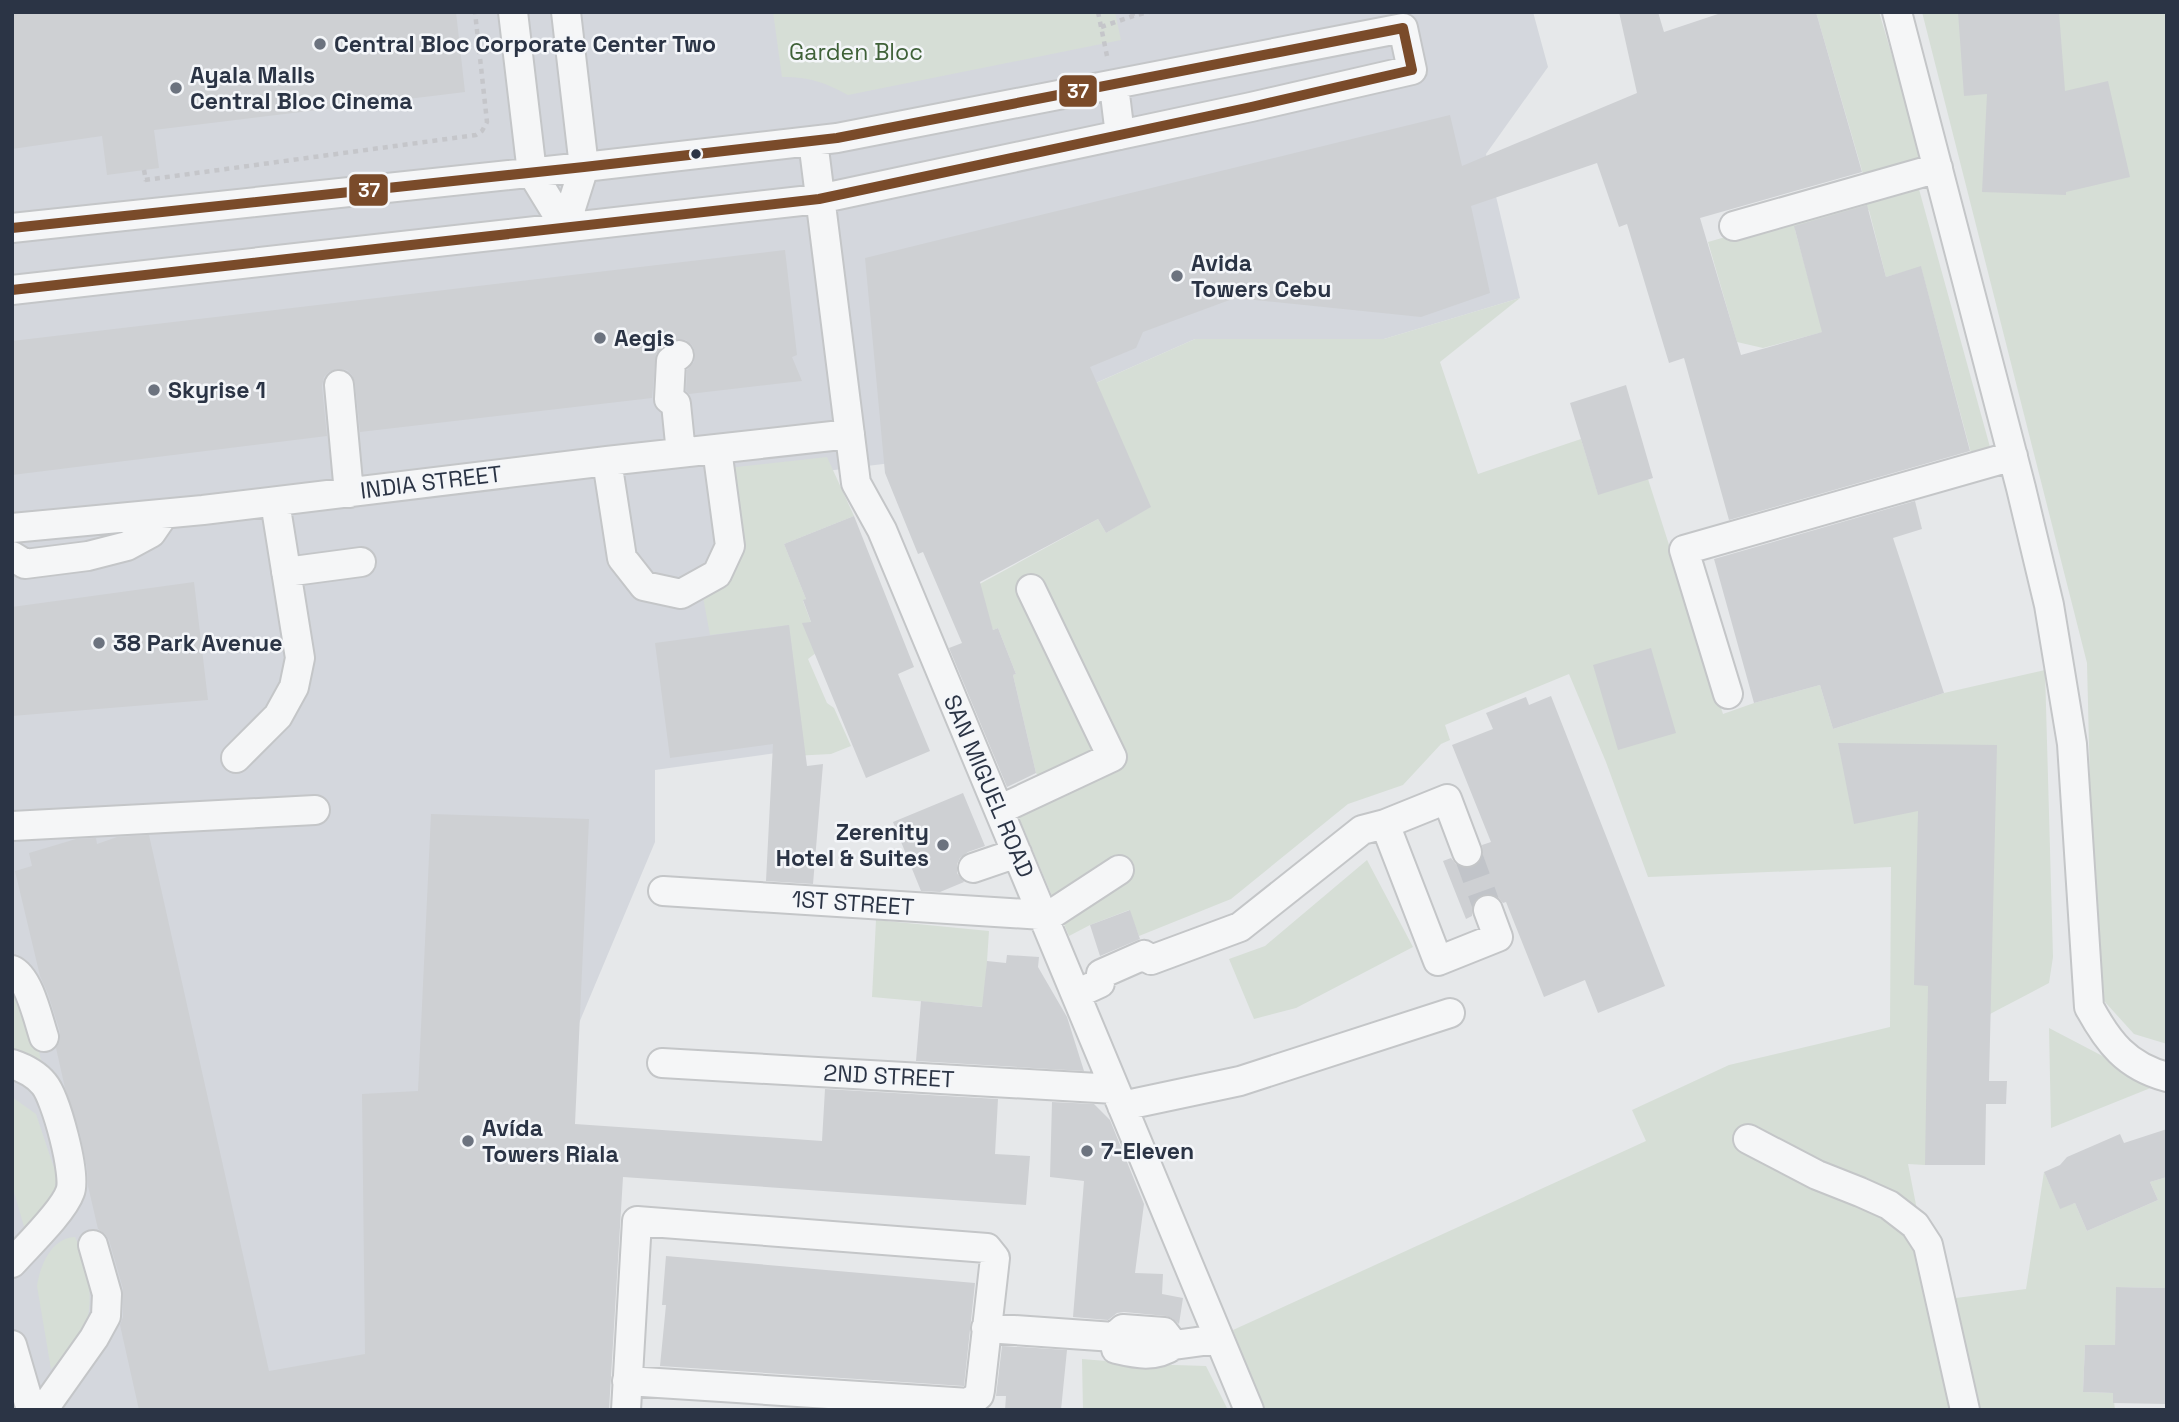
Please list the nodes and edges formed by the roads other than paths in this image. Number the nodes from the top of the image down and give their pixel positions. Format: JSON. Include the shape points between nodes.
{"nodes":[{"id":1,"x":513,"y":12,"type":"edge"},
{"id":2,"x":566,"y":12,"type":"edge"},
{"id":3,"x":1897,"y":12,"type":"edge"},
{"id":4,"x":1402,"y":20,"type":"edge"},
{"id":5,"x":1328,"y":42,"type":"junction"},
{"id":6,"x":1114,"y":86,"type":"junction"},
{"id":7,"x":1337,"y":88,"type":"junction"},
{"id":8,"x":1120,"y":135,"type":"junction"},
{"id":9,"x":813,"y":141,"type":"junction"},
{"id":10,"x":584,"y":167,"type":"junction"},
{"id":11,"x":1937,"y":168,"type":"junction"},
{"id":12,"x":532,"y":173,"type":"junction"},
{"id":13,"x":819,"y":199,"type":"junction"},
{"id":14,"x":1734,"y":226,"type":"dead end"},
{"id":15,"x":565,"y":227,"type":"junction"},
{"id":16,"x":12,"y":228,"type":"edge"},
{"id":17,"x":12,"y":290,"type":"edge"},
{"id":18,"x":679,"y":347,"type":"dead end"},
{"id":19,"x":339,"y":385,"type":"dead end"},
{"id":20,"x":850,"y":434,"type":"junction"},
{"id":21,"x":717,"y":449,"type":"junction"},
{"id":22,"x":681,"y":453,"type":"junction"},
{"id":23,"x":2013,"y":456,"type":"junction"},
{"id":24,"x":607,"y":461,"type":"junction"},
{"id":25,"x":349,"y":493,"type":"junction"},
{"id":26,"x":275,"y":502,"type":"junction"},
{"id":27,"x":164,"y":514,"type":"junction"},
{"id":28,"x":13,"y":522,"type":"edge"},
{"id":29,"x":12,"y":556,"type":"edge"},
{"id":30,"x":361,"y":562,"type":"dead end"},
{"id":31,"x":286,"y":572,"type":"junction"},
{"id":32,"x":1031,"y":589,"type":"dead end"},
{"id":33,"x":1728,"y":694,"type":"dead end"},
{"id":34,"x":236,"y":758,"type":"dead end"},
{"id":35,"x":315,"y":810,"type":"dead end"},
{"id":36,"x":999,"y":810,"type":"junction"},
{"id":37,"x":1385,"y":824,"type":"junction"},
{"id":38,"x":12,"y":826,"type":"edge"},
{"id":39,"x":1466,"y":852,"type":"tunnel mouth"},
{"id":40,"x":1017,"y":853,"type":"junction"},
{"id":41,"x":973,"y":868,"type":"dead end"},
{"id":42,"x":1119,"y":870,"type":"dead end"},
{"id":43,"x":663,"y":891,"type":"dead end"},
{"id":44,"x":1488,"y":910,"type":"tunnel mouth"},
{"id":45,"x":1043,"y":917,"type":"junction"},
{"id":46,"x":12,"y":970,"type":"edge"},
{"id":47,"x":1088,"y":989,"type":"junction"},
{"id":48,"x":1450,"y":1013,"type":"dead end"},
{"id":49,"x":44,"y":1037,"type":"dead end"},
{"id":50,"x":662,"y":1063,"type":"dead end"},
{"id":51,"x":12,"y":1064,"type":"edge"},
{"id":52,"x":2167,"y":1077,"type":"edge"},
{"id":53,"x":1119,"y":1098,"type":"junction"},
{"id":54,"x":1748,"y":1139,"type":"dead end"},
{"id":55,"x":93,"y":1245,"type":"dead end"},
{"id":56,"x":12,"y":1263,"type":"edge"},
{"id":57,"x":986,"y":1328,"type":"junction"},
{"id":58,"x":1219,"y":1339,"type":"junction"},
{"id":59,"x":12,"y":1345,"type":"edge"},
{"id":60,"x":628,"y":1381,"type":"junction"},
{"id":61,"x":31,"y":1410,"type":"edge"},
{"id":62,"x":43,"y":1410,"type":"edge"},
{"id":63,"x":626,"y":1410,"type":"edge"},
{"id":64,"x":1249,"y":1410,"type":"edge"},
{"id":65,"x":1965,"y":1410,"type":"edge"}],
"edges":[{"from":1,"to":12,"type":"street"},
{"from":2,"to":10,"type":"street"},
{"from":3,"to":11,"type":"street"},
{"from":4,"to":5,"type":"street"},
{"from":4,"to":7,"type":"street","via":[[1412,70]]},
{"from":5,"to":6,"type":"street"},
{"from":5,"to":7,"type":"street"},
{"from":6,"to":8,"type":"street"},
{"from":6,"to":9,"type":"street"},
{"from":7,"to":8,"type":"street"},
{"from":8,"to":13,"type":"street"},
{"from":9,"to":10,"type":"street"},
{"from":9,"to":13,"type":"street","name":"SAN MIGUEL ROAD"},
{"from":10,"to":12,"type":"street"},
{"from":10,"to":15,"type":"street"},
{"from":11,"to":14,"type":"street"},
{"from":11,"to":23,"type":"street"},
{"from":12,"to":15,"type":"street"},
{"from":12,"to":16,"type":"street"},
{"from":13,"to":15,"type":"street"},
{"from":13,"to":20,"type":"street","name":"SAN MIGUEL ROAD"},
{"from":15,"to":17,"type":"street"},
{"from":18,"to":22,"type":"street","via":[[671,361],[668,399],[680,395]]},
{"from":19,"to":25,"type":"street"},
{"from":20,"to":21,"type":"street","name":"INDIA STREET"},
{"from":20,"to":36,"type":"street","name":"SAN MIGUEL ROAD","via":[[856,483],[882,530]]},
{"from":21,"to":22,"type":"street","name":"INDIA STREET"},
{"from":21,"to":24,"type":"street","via":[[730,546],[717,574],[681,594],[644,586],[622,558]]},
{"from":22,"to":24,"type":"street","name":"INDIA STREET"},
{"from":23,"to":33,"type":"street","via":[[1684,550]]},
{"from":23,"to":52,"type":"street","via":[[2049,605],[2072,744],[2089,1007],[2105,1036],[2128,1059]]},
{"from":24,"to":25,"type":"street","name":"INDIA STREET"},
{"from":25,"to":26,"type":"street","name":"INDIA STREET"},
{"from":26,"to":27,"type":"street","name":"INDIA STREET"},
{"from":26,"to":31,"type":"street"},
{"from":27,"to":28,"type":"street","name":"INDIA STREET"},
{"from":27,"to":29,"type":"street","via":[[151,533],[114,549],[25,564]]},
{"from":30,"to":31,"type":"street"},
{"from":31,"to":34,"type":"street","via":[[300,657],[294,687],[278,716]]},
{"from":32,"to":36,"type":"street","via":[[1112,757]]},
{"from":35,"to":38,"type":"street"},
{"from":36,"to":40,"type":"street","name":"SAN MIGUEL ROAD"},
{"from":37,"to":39,"type":"street","via":[[1447,799]]},
{"from":37,"to":44,"type":"street","via":[[1438,961],[1498,937]]},
{"from":37,"to":47,"type":"street","via":[[1362,830],[1240,927],[1151,960],[1149,973],[1108,991]]},
{"from":40,"to":41,"type":"street"},
{"from":40,"to":45,"type":"street","name":"SAN MIGUEL ROAD"},
{"from":42,"to":45,"type":"street"},
{"from":43,"to":45,"type":"street","name":"1ST STREET"},
{"from":45,"to":47,"type":"street","name":"SAN MIGUEL ROAD"},
{"from":46,"to":49,"type":"street","via":[[19,972],[27,987]]},
{"from":47,"to":53,"type":"street","name":"SAN MIGUEL ROAD"},
{"from":48,"to":53,"type":"street","name":"2ND STREET","via":[[1240,1081]]},
{"from":50,"to":53,"type":"street","name":"2ND STREET"},
{"from":51,"to":56,"type":"street","via":[[43,1083],[53,1098],[72,1171],[72,1190]]},
{"from":53,"to":58,"type":"street","name":"SAN MIGUEL ROAD"},
{"from":54,"to":65,"type":"street","via":[[1889,1205],[1915,1225],[1928,1245]]},
{"from":55,"to":62,"type":"street","via":[[107,1294],[106,1316]]},
{"from":57,"to":58,"type":"street","via":[[1114,1338],[1123,1329],[1164,1332],[1174,1345]]},
{"from":57,"to":60,"type":"street","via":[[979,1395],[969,1403]]},
{"from":57,"to":60,"type":"street","via":[[995,1258],[987,1248],[637,1222]]},
{"from":58,"to":64,"type":"street","name":"SAN MIGUEL ROAD"},
{"from":59,"to":61,"type":"street"},
{"from":60,"to":63,"type":"street"}]}
